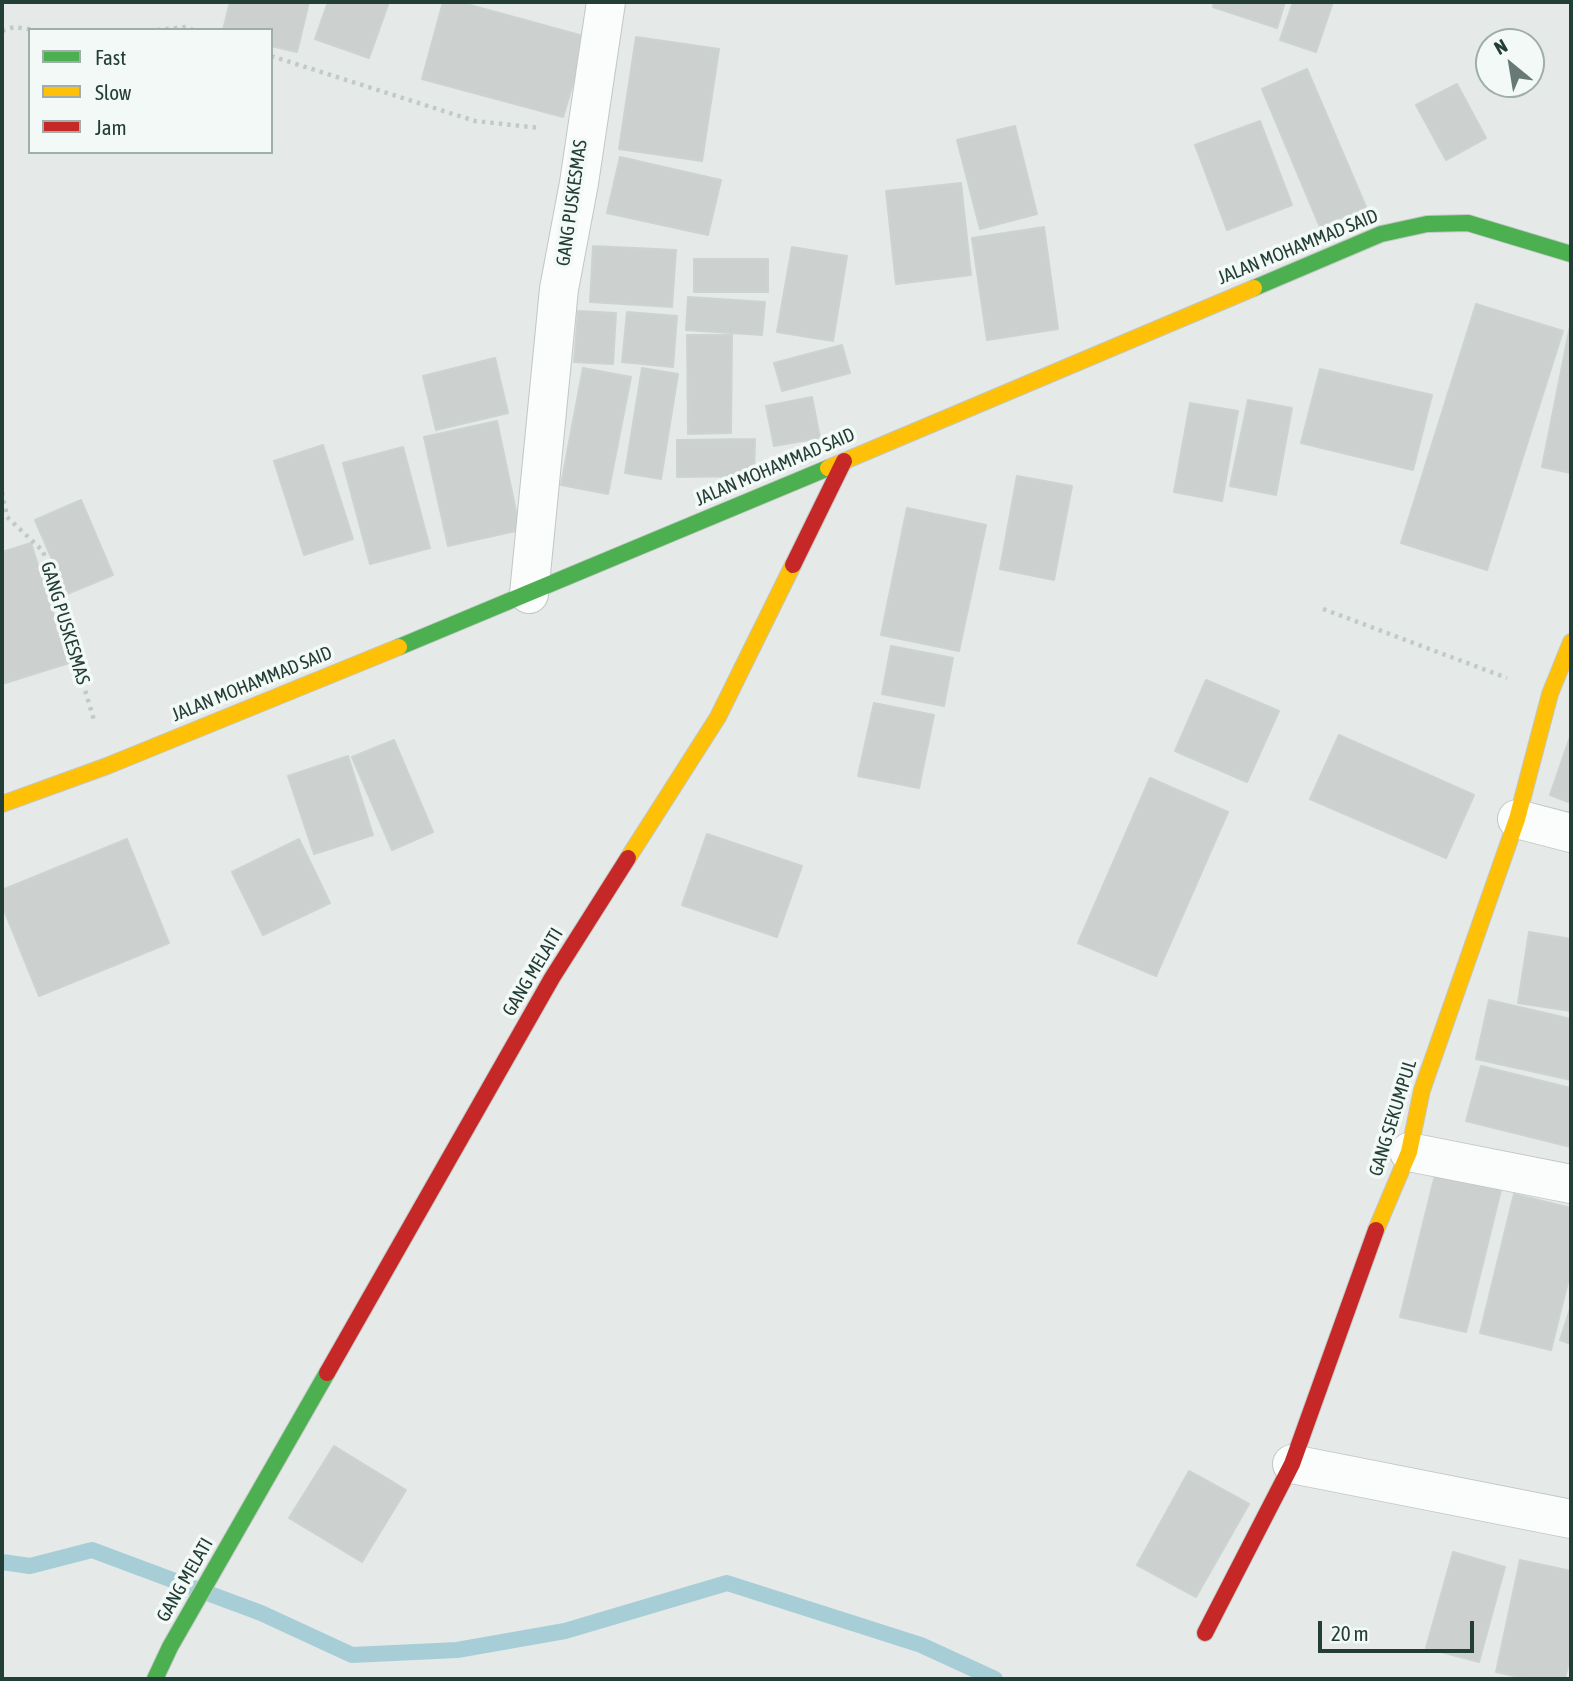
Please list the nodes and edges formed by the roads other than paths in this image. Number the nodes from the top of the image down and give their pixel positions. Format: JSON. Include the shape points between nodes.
{"nodes":[{"id":1,"x":606,"y":2,"type":"edge"},
{"id":2,"x":1571,"y":254,"type":"edge"},
{"id":3,"x":844,"y":461,"type":"junction"},
{"id":4,"x":529,"y":594,"type":"junction"},
{"id":5,"x":1571,"y":642,"type":"edge"},
{"id":6,"x":2,"y":804,"type":"edge"},
{"id":7,"x":1517,"y":819,"type":"junction"},
{"id":8,"x":1571,"y":833,"type":"edge"},
{"id":9,"x":1409,"y":1152,"type":"junction"},
{"id":10,"x":1571,"y":1184,"type":"edge"},
{"id":11,"x":1292,"y":1464,"type":"junction"},
{"id":12,"x":254,"y":1503,"type":"joint"},
{"id":13,"x":1571,"y":1519,"type":"edge"},
{"id":14,"x":1205,"y":1633,"type":"dead end"},
{"id":15,"x":155,"y":1679,"type":"edge"}],
"edges":[{"from":1,"to":4,"type":"street","name":"GANG PUSKESMAS","via":[[559,289]]},
{"from":2,"to":3,"type":"street","name":"JALAN MOHAMMAD SAID","via":[[1468,223],[1427,224],[1381,234]]},
{"from":3,"to":4,"type":"street","name":"JALAN MOHAMMAD SAID"},
{"from":3,"to":12,"type":"street","name":"GANG MELAITI","via":[[718,717],[552,978]]},
{"from":4,"to":6,"type":"street","name":"JALAN MOHAMMAD SAID","via":[[107,766]]},
{"from":5,"to":7,"type":"street","name":"GANG SEKUMPUL","via":[[1550,694]]},
{"from":7,"to":8,"type":"street"},
{"from":7,"to":9,"type":"street","name":"GANG SEKUMPUL","via":[[1422,1090]]},
{"from":9,"to":10,"type":"street"},
{"from":9,"to":11,"type":"street","name":"GANG SEKUMPUL","via":[[1382,1214]]},
{"from":11,"to":13,"type":"street"},
{"from":11,"to":14,"type":"street","name":"GANG SEKUMPUL"},
{"from":12,"to":15,"type":"street","name":"GANG MELATI"}]}
